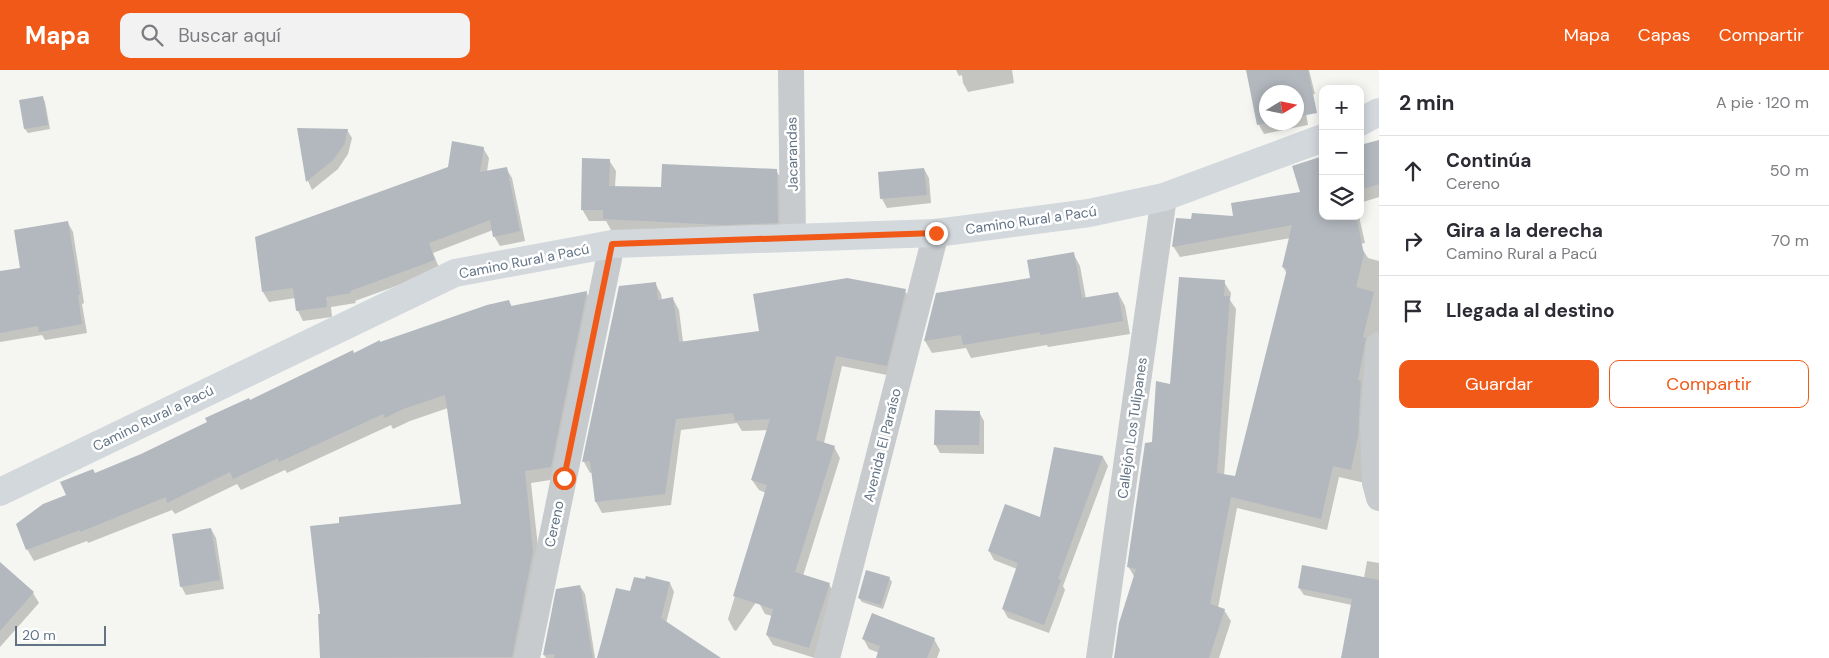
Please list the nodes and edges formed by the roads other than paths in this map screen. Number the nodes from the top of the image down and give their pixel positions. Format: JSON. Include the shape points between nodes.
{"nodes":[{"id":1,"x":791,"y":70,"type":"edge"},
{"id":2,"x":1379,"y":112,"type":"edge"},
{"id":3,"x":1364,"y":120,"type":"edge"},
{"id":4,"x":1319,"y":139,"type":"edge"},
{"id":5,"x":1164,"y":197,"type":"junction"},
{"id":6,"x":936,"y":233,"type":"junction"},
{"id":7,"x":793,"y":238,"type":"junction"},
{"id":8,"x":612,"y":244,"type":"junction"},
{"id":9,"x":1379,"y":344,"type":"edge"},
{"id":10,"x":0,"y":492,"type":"edge"},
{"id":11,"x":1379,"y":497,"type":"edge"},
{"id":12,"x":526,"y":658,"type":"edge"},
{"id":13,"x":827,"y":658,"type":"edge"},
{"id":14,"x":1099,"y":658,"type":"edge"}],
"edges":[{"from":1,"to":7,"type":"street","name":"Jacarandas"},
{"from":2,"to":3,"type":"street"},
{"from":4,"to":5,"type":"street","name":"Camino Rural a Pacú"},
{"from":5,"to":6,"type":"street","name":"Camino Rural a Pacú","via":[[1089,213]]},
{"from":5,"to":14,"type":"street","name":"Callejón Los Tulipanes"},
{"from":6,"to":7,"type":"street","name":"Camino Rural a Pacú"},
{"from":6,"to":13,"type":"street","name":"Avenida El Paraíso"},
{"from":7,"to":8,"type":"street","name":"Camino Rural a Pacú"},
{"from":8,"to":10,"type":"street","name":"Camino Rural a Pacú","via":[[455,273]]},
{"from":8,"to":12,"type":"street","name":"Cereno"},
{"from":9,"to":11,"type":"street","via":[[1372,423],[1375,483]]}]}
